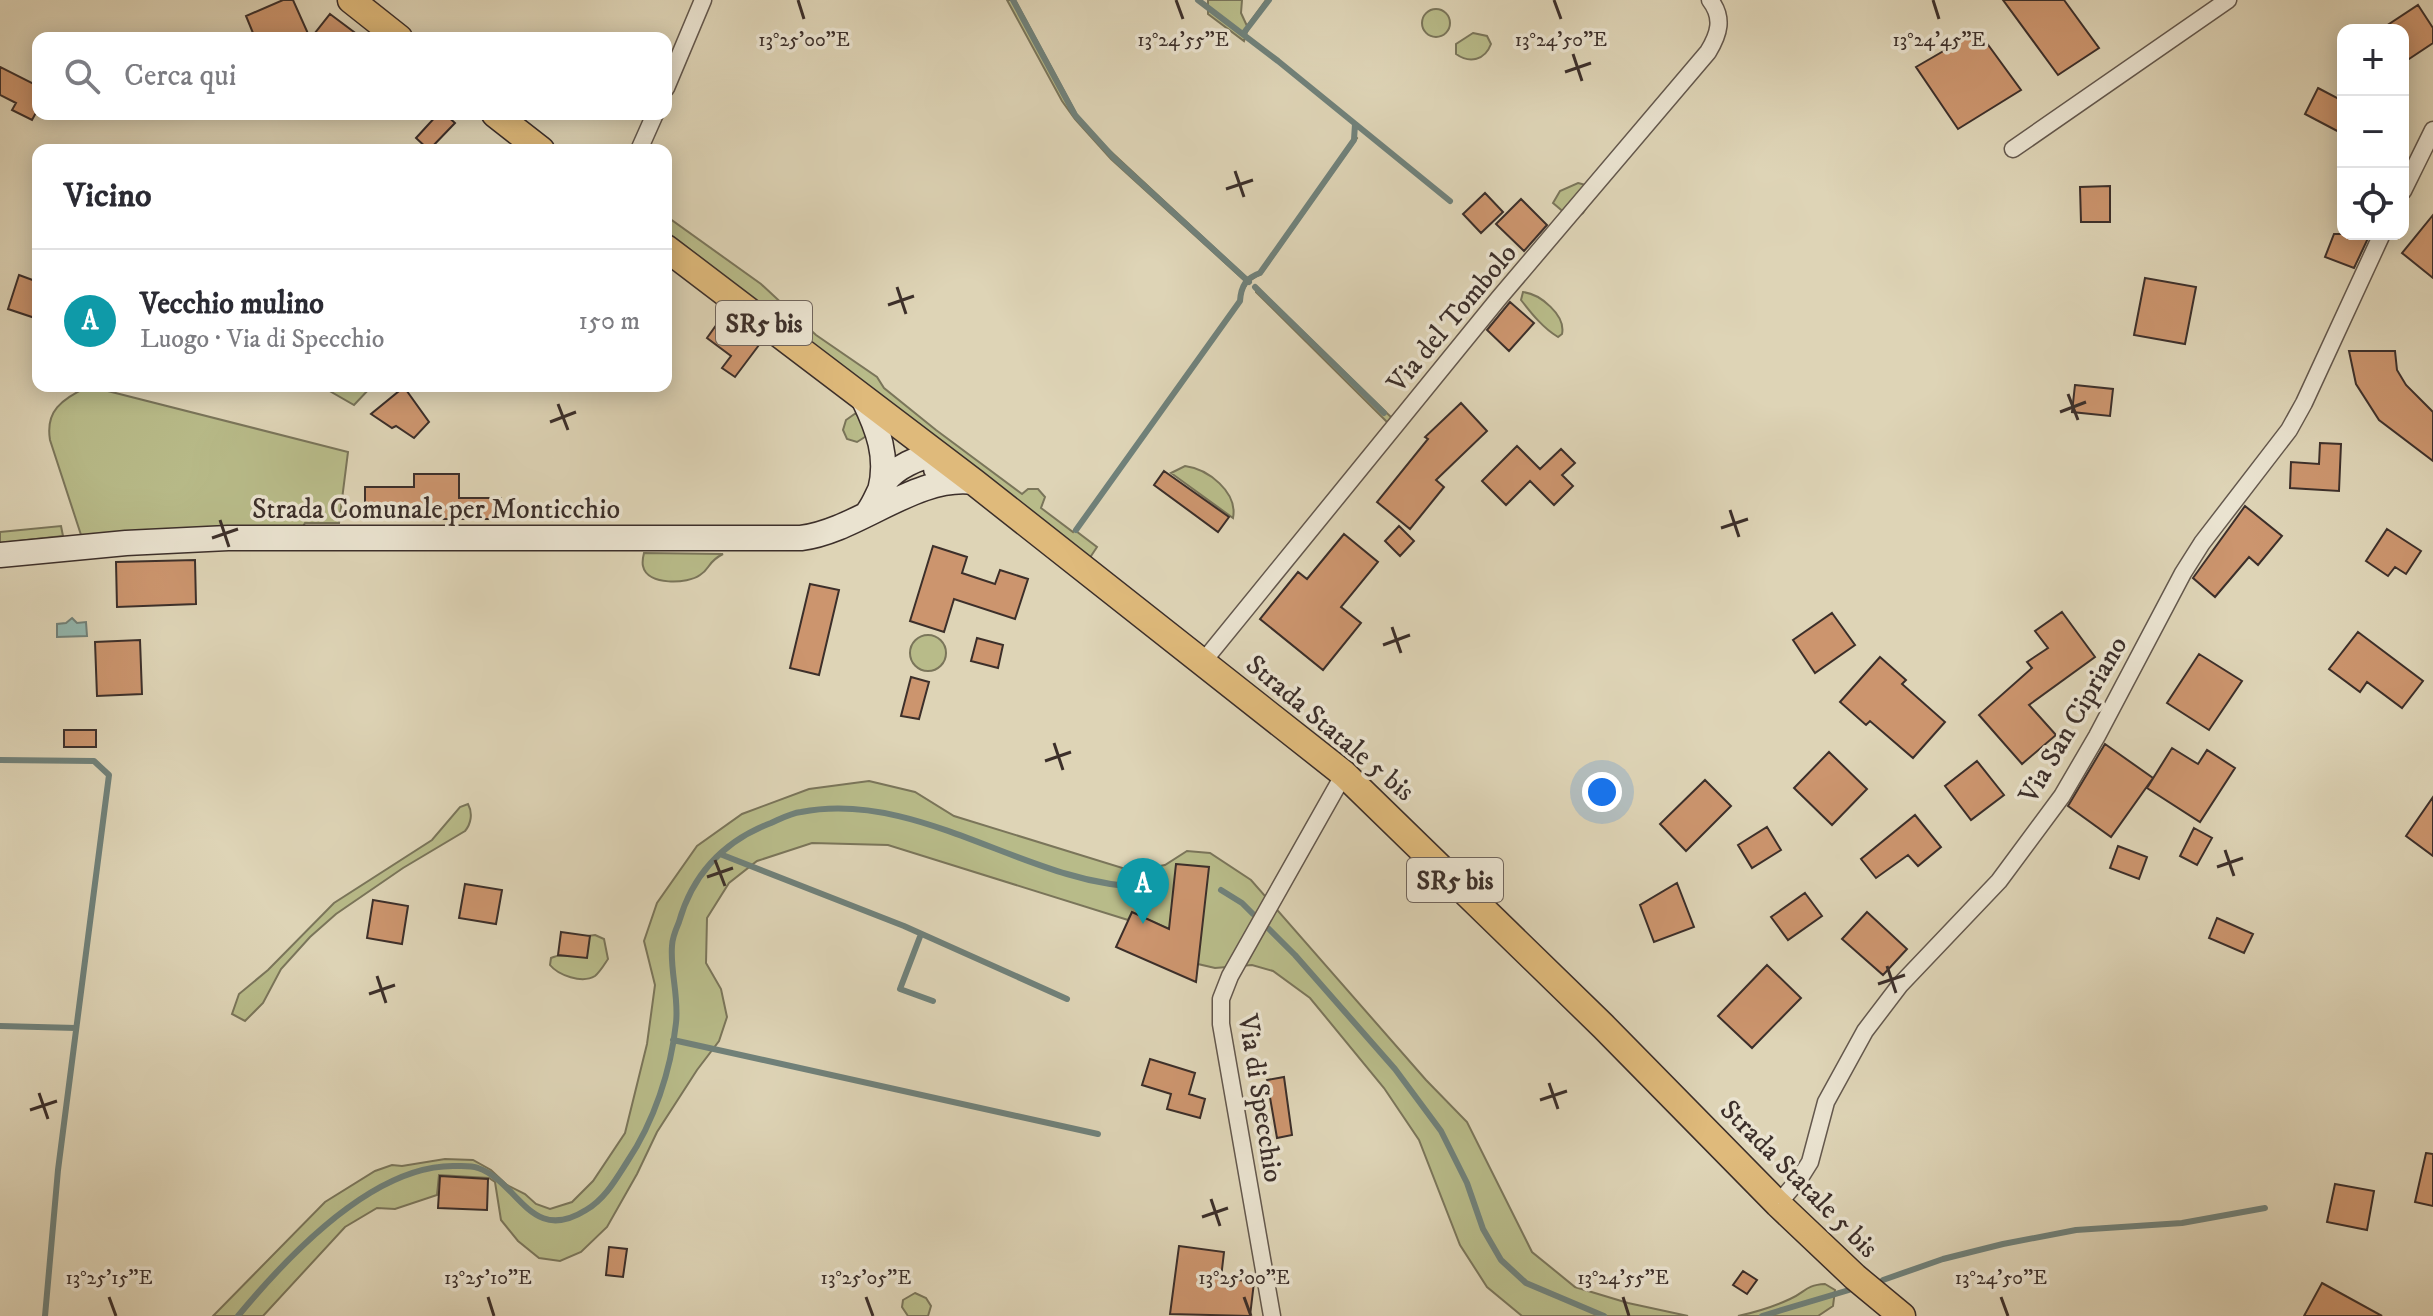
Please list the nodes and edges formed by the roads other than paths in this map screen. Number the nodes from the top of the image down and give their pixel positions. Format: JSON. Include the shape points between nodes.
{"nodes":[{"id":1,"x":351,"y":0,"type":"edge"},
{"id":2,"x":703,"y":0,"type":"edge"},
{"id":3,"x":1710,"y":0,"type":"edge"},
{"id":4,"x":2228,"y":0,"type":"edge"},
{"id":5,"x":391,"y":32,"type":"edge"},
{"id":6,"x":672,"y":74,"type":"edge"},
{"id":7,"x":503,"y":120,"type":"edge"},
{"id":8,"x":652,"y":120,"type":"edge"},
{"id":9,"x":2433,"y":130,"type":"edge"},
{"id":10,"x":533,"y":144,"type":"edge"},
{"id":11,"x":642,"y":144,"type":"edge"},
{"id":12,"x":2013,"y":149,"type":"dead end"},
{"id":13,"x":2409,"y":179,"type":"edge"},
{"id":14,"x":2379,"y":240,"type":"edge"},
{"id":15,"x":672,"y":253,"type":"edge"},
{"id":16,"x":863,"y":398,"type":"junction"},
{"id":17,"x":937,"y":454,"type":"junction"},
{"id":18,"x":974,"y":482,"type":"junction"},
{"id":19,"x":905,"y":498,"type":"junction"},
{"id":20,"x":874,"y":501,"type":"junction"},
{"id":21,"x":0,"y":555,"type":"edge"},
{"id":22,"x":1202,"y":663,"type":"junction"},
{"id":23,"x":1344,"y":774,"type":"junction"},
{"id":24,"x":1778,"y":1204,"type":"junction"},
{"id":25,"x":1272,"y":1316,"type":"edge"},
{"id":26,"x":1902,"y":1316,"type":"edge"}],
"edges":[{"from":1,"to":5,"type":"main road"},
{"from":2,"to":6,"type":"street"},
{"from":3,"to":22,"type":"street","name":"Via del Tombolo","via":[[1719,29],[1708,52],[1489,310]]},
{"from":4,"to":12,"type":"street"},
{"from":7,"to":10,"type":"main road"},
{"from":8,"to":11,"type":"street"},
{"from":9,"to":13,"type":"street"},
{"from":14,"to":24,"type":"street","name":"Via San Cipriano","via":[[2289,430],[2202,543],[2068,786],[1999,881],[1900,985],[1865,1031],[1826,1102],[1806,1170]]},
{"from":15,"to":16,"type":"main road","name":"Strada Statale 5 bis","number":"SR5 bis"},
{"from":16,"to":17,"type":"main road","name":"Strada Statale 5 bis","number":"SR5 bis"},
{"from":16,"to":20,"type":"main road","via":[[883,450],[884,469]]},
{"from":17,"to":18,"type":"main road","name":"Strada Statale 5 bis","number":"SR5 bis"},
{"from":17,"to":19,"type":"main road","name":"Strada Comunale per Monticchio","via":[[932,476]]},
{"from":17,"to":20,"type":"main road","name":"Strada Comunale per Monticchio","via":[[917,459],[887,479]]},
{"from":18,"to":19,"type":"main road","name":"Strada Comunale per Monticchio","via":[[950,482]]},
{"from":18,"to":22,"type":"main road","name":"Strada Statale 5 bis","number":"SR5 bis"},
{"from":19,"to":20,"type":"main road","name":"Strada Comunale per Monticchio"},
{"from":20,"to":21,"type":"main road","name":"Strada Comunale per Monticchio","via":[[832,532],[788,539],[215,538]]},
{"from":22,"to":23,"type":"main road","name":"Strada Statale 5 bis","number":"SR5 bis"},
{"from":23,"to":24,"type":"main road","name":"Strada Statale 5 bis","number":"SR5 bis"},
{"from":23,"to":25,"type":"street","name":"Via di Specchio","via":[[1230,976],[1221,1003]]},
{"from":24,"to":26,"type":"main road","name":"Strada Statale 5 bis","number":"SR5 bis"}]}
